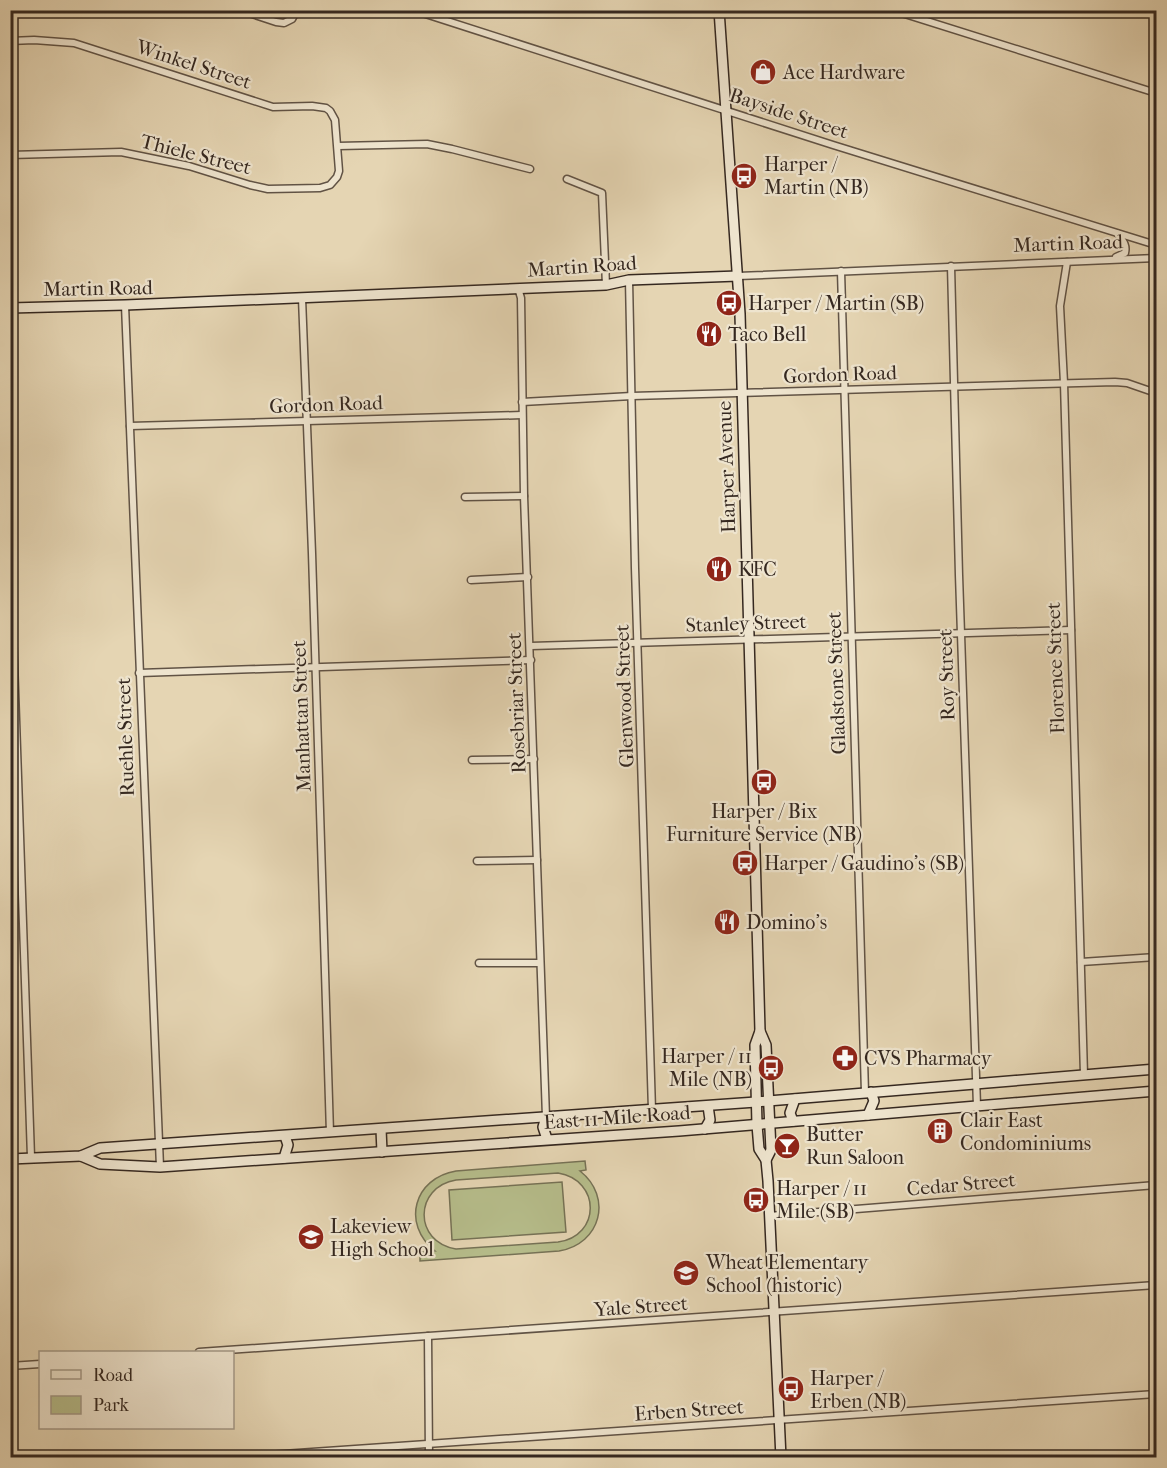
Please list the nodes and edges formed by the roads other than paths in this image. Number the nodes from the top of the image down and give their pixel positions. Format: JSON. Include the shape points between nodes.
{"nodes":[{"id":1,"x":240,"y":10,"type":"edge"},
{"id":2,"x":297,"y":10,"type":"edge"},
{"id":3,"x":413,"y":10,"type":"edge"},
{"id":4,"x":719,"y":10,"type":"edge"},
{"id":5,"x":892,"y":10,"type":"edge"},
{"id":6,"x":10,"y":41,"type":"edge"},
{"id":7,"x":1156,"y":93,"type":"edge"},
{"id":8,"x":725,"y":110,"type":"junction"},
{"id":9,"x":338,"y":146,"type":"junction"},
{"id":10,"x":10,"y":155,"type":"edge"},
{"id":11,"x":530,"y":170,"type":"dead end"},
{"id":12,"x":567,"y":178,"type":"dead end"},
{"id":13,"x":1118,"y":234,"type":"junction"},
{"id":14,"x":1156,"y":245,"type":"edge"},
{"id":15,"x":1156,"y":258,"type":"edge"},
{"id":16,"x":1101,"y":260,"type":"junction"},
{"id":17,"x":1067,"y":262,"type":"junction"},
{"id":18,"x":951,"y":266,"type":"junction"},
{"id":19,"x":841,"y":271,"type":"junction"},
{"id":20,"x":738,"y":276,"type":"junction"},
{"id":21,"x":629,"y":280,"type":"junction"},
{"id":22,"x":606,"y":285,"type":"junction"},
{"id":23,"x":518,"y":288,"type":"junction"},
{"id":24,"x":302,"y":298,"type":"junction"},
{"id":25,"x":126,"y":305,"type":"junction"},
{"id":26,"x":10,"y":308,"type":"edge"},
{"id":27,"x":1065,"y":384,"type":"junction"},
{"id":28,"x":954,"y":387,"type":"junction"},
{"id":29,"x":844,"y":391,"type":"junction"},
{"id":30,"x":742,"y":393,"type":"junction"},
{"id":31,"x":1156,"y":393,"type":"edge"},
{"id":32,"x":632,"y":396,"type":"junction"},
{"id":33,"x":522,"y":402,"type":"junction"},
{"id":34,"x":522,"y":415,"type":"junction"},
{"id":35,"x":307,"y":422,"type":"junction"},
{"id":36,"x":130,"y":426,"type":"junction"},
{"id":37,"x":465,"y":496,"type":"dead end"},
{"id":38,"x":524,"y":496,"type":"junction"},
{"id":39,"x":10,"y":544,"type":"edge"},
{"id":40,"x":528,"y":577,"type":"junction"},
{"id":41,"x":471,"y":579,"type":"dead end"},
{"id":42,"x":1071,"y":630,"type":"junction"},
{"id":43,"x":962,"y":634,"type":"junction"},
{"id":44,"x":851,"y":636,"type":"junction"},
{"id":45,"x":748,"y":640,"type":"junction"},
{"id":46,"x":639,"y":643,"type":"junction"},
{"id":47,"x":531,"y":646,"type":"junction"},
{"id":48,"x":531,"y":660,"type":"junction"},
{"id":49,"x":316,"y":666,"type":"junction"},
{"id":50,"x":139,"y":673,"type":"junction"},
{"id":51,"x":534,"y":759,"type":"junction"},
{"id":52,"x":472,"y":760,"type":"dead end"},
{"id":53,"x":537,"y":860,"type":"junction"},
{"id":54,"x":477,"y":861,"type":"dead end"},
{"id":55,"x":1156,"y":957,"type":"edge"},
{"id":56,"x":479,"y":963,"type":"dead end"},
{"id":57,"x":540,"y":963,"type":"junction"},
{"id":58,"x":1081,"y":963,"type":"junction"},
{"id":59,"x":760,"y":1031,"type":"junction"},
{"id":60,"x":1156,"y":1069,"type":"edge"},
{"id":61,"x":1084,"y":1075,"type":"junction"},
{"id":62,"x":975,"y":1084,"type":"junction"},
{"id":63,"x":1156,"y":1091,"type":"edge"},
{"id":64,"x":868,"y":1093,"type":"junction"},
{"id":65,"x":795,"y":1099,"type":"junction"},
{"id":66,"x":768,"y":1101,"type":"junction"},
{"id":67,"x":756,"y":1102,"type":"junction"},
{"id":68,"x":708,"y":1106,"type":"junction"},
{"id":69,"x":977,"y":1106,"type":"junction"},
{"id":70,"x":652,"y":1110,"type":"junction"},
{"id":71,"x":868,"y":1115,"type":"junction"},
{"id":72,"x":546,"y":1117,"type":"junction"},
{"id":73,"x":793,"y":1121,"type":"junction"},
{"id":74,"x":769,"y":1124,"type":"junction"},
{"id":75,"x":757,"y":1125,"type":"junction"},
{"id":76,"x":705,"y":1129,"type":"junction"},
{"id":77,"x":381,"y":1130,"type":"junction"},
{"id":78,"x":330,"y":1133,"type":"junction"},
{"id":79,"x":285,"y":1136,"type":"junction"},
{"id":80,"x":547,"y":1139,"type":"junction"},
{"id":81,"x":158,"y":1145,"type":"junction"},
{"id":82,"x":382,"y":1152,"type":"junction"},
{"id":83,"x":81,"y":1156,"type":"junction"},
{"id":84,"x":31,"y":1157,"type":"junction"},
{"id":85,"x":284,"y":1158,"type":"junction"},
{"id":86,"x":10,"y":1160,"type":"edge"},
{"id":87,"x":766,"y":1160,"type":"junction"},
{"id":88,"x":160,"y":1167,"type":"junction"},
{"id":89,"x":1156,"y":1185,"type":"edge"},
{"id":90,"x":769,"y":1216,"type":"junction"},
{"id":91,"x":1156,"y":1285,"type":"edge"},
{"id":92,"x":774,"y":1314,"type":"junction"},
{"id":93,"x":428,"y":1336,"type":"junction"},
{"id":94,"x":226,"y":1351,"type":"edge"},
{"id":95,"x":39,"y":1364,"type":"edge"},
{"id":96,"x":10,"y":1366,"type":"edge"},
{"id":97,"x":1156,"y":1394,"type":"edge"},
{"id":98,"x":779,"y":1420,"type":"junction"},
{"id":99,"x":429,"y":1444,"type":"junction"},
{"id":100,"x":224,"y":1458,"type":"edge"},
{"id":101,"x":429,"y":1458,"type":"edge"},
{"id":102,"x":781,"y":1458,"type":"edge"}],
"edges":[{"from":1,"to":2,"type":"street","via":[[280,23],[292,19]]},
{"from":3,"to":8,"type":"street","name":"Bayside Street"},
{"from":4,"to":8,"type":"main road","name":"Harper Avenue"},
{"from":5,"to":7,"type":"street"},
{"from":6,"to":9,"type":"street","name":"Winkel Street","via":[[74,43],[273,107],[320,106],[333,115]]},
{"from":8,"to":13,"type":"street","name":"Bayside Street"},
{"from":8,"to":20,"type":"main road","name":"Harper Avenue"},
{"from":9,"to":10,"type":"street","name":"Thiele Street","via":[[339,171],[334,182],[320,188],[285,189],[250,185],[189,166],[121,152]]},
{"from":9,"to":11,"type":"street","via":[[427,144]]},
{"from":12,"to":22,"type":"street","via":[[602,193]]},
{"from":13,"to":14,"type":"street","name":"Bayside Street"},
{"from":13,"to":16,"type":"street","via":[[1125,244],[1125,253]]},
{"from":15,"to":16,"type":"street","name":"Martin Road"},
{"from":16,"to":17,"type":"street","name":"Martin Road"},
{"from":17,"to":18,"type":"street","name":"Martin Road"},
{"from":17,"to":27,"type":"street","name":"Florence Street","via":[[1060,306]]},
{"from":18,"to":19,"type":"street","name":"Martin Road"},
{"from":18,"to":28,"type":"street","name":"Roy Street"},
{"from":19,"to":20,"type":"street","name":"Martin Road"},
{"from":19,"to":29,"type":"street","name":"Gladstone Street"},
{"from":20,"to":21,"type":"main road","name":"Martin Road"},
{"from":20,"to":30,"type":"main road","name":"Harper Avenue"},
{"from":21,"to":22,"type":"main road","name":"Martin Road"},
{"from":21,"to":32,"type":"street","name":"Glenwood Street"},
{"from":22,"to":23,"type":"main road","name":"Martin Road"},
{"from":23,"to":24,"type":"main road","name":"Martin Road"},
{"from":23,"to":33,"type":"street","name":"Rosebriar Street"},
{"from":24,"to":25,"type":"main road","name":"Martin Road"},
{"from":24,"to":35,"type":"street","name":"Manhattan Street"},
{"from":25,"to":26,"type":"main road","name":"Martin Road"},
{"from":25,"to":36,"type":"street","name":"Ruehle Street"},
{"from":27,"to":28,"type":"street","name":"Gordon Road"},
{"from":27,"to":31,"type":"street","name":"Gordon Road","via":[[1121,382]]},
{"from":27,"to":42,"type":"street","name":"Florence Street"},
{"from":28,"to":29,"type":"street","name":"Gordon Road"},
{"from":28,"to":43,"type":"street","name":"Roy Street"},
{"from":29,"to":30,"type":"street","name":"Gordon Road"},
{"from":29,"to":44,"type":"street","name":"Gladstone Street"},
{"from":30,"to":32,"type":"street","name":"Gordon Road"},
{"from":30,"to":45,"type":"main road","name":"Harper Avenue"},
{"from":32,"to":33,"type":"street","name":"Gordon Road"},
{"from":32,"to":46,"type":"street","name":"Glenwood Street"},
{"from":33,"to":34,"type":"street","name":"Rosebriar Street"},
{"from":34,"to":35,"type":"street","name":"Gordon Road"},
{"from":34,"to":38,"type":"street","name":"Rosebriar Street"},
{"from":35,"to":36,"type":"street","name":"Gordon Road"},
{"from":35,"to":49,"type":"street","name":"Manhattan Street"},
{"from":36,"to":50,"type":"street","name":"Ruehle Street"},
{"from":37,"to":38,"type":"street"},
{"from":38,"to":40,"type":"street","name":"Rosebriar Street"},
{"from":39,"to":84,"type":"street"},
{"from":40,"to":41,"type":"street"},
{"from":40,"to":47,"type":"street","name":"Rosebriar Street"},
{"from":42,"to":43,"type":"street","name":"Stanley Street"},
{"from":42,"to":58,"type":"street","name":"Florence Street"},
{"from":43,"to":44,"type":"street","name":"Stanley Street"},
{"from":43,"to":62,"type":"street","name":"Roy Street"},
{"from":44,"to":45,"type":"street","name":"Stanley Street"},
{"from":44,"to":64,"type":"street","name":"Gladstone Street"},
{"from":45,"to":46,"type":"street","name":"Stanley Street"},
{"from":45,"to":59,"type":"main road","name":"Harper Avenue"},
{"from":46,"to":47,"type":"street","name":"Stanley Street"},
{"from":46,"to":70,"type":"street","name":"Glenwood Street"},
{"from":47,"to":48,"type":"street","name":"Rosebriar Street"},
{"from":48,"to":49,"type":"street"},
{"from":48,"to":51,"type":"street","name":"Rosebriar Street"},
{"from":49,"to":50,"type":"street"},
{"from":49,"to":78,"type":"street","name":"Manhattan Street"},
{"from":50,"to":81,"type":"street","name":"Ruehle Street"},
{"from":51,"to":52,"type":"street"},
{"from":51,"to":53,"type":"street","name":"Rosebriar Street"},
{"from":53,"to":54,"type":"street"},
{"from":53,"to":57,"type":"street","name":"Rosebriar Street"},
{"from":55,"to":58,"type":"street"},
{"from":56,"to":57,"type":"street"},
{"from":57,"to":72,"type":"street","name":"Rosebriar Street"},
{"from":58,"to":61,"type":"street","name":"Florence Street"},
{"from":59,"to":66,"type":"main road","name":"Harper Avenue","via":[[766,1045]]},
{"from":59,"to":67,"type":"main road","name":"Harper Avenue","via":[[754,1045]]},
{"from":60,"to":61,"type":"main road","name":"East 11 Mile Road"},
{"from":61,"to":62,"type":"main road","name":"East 11 Mile Road"},
{"from":62,"to":64,"type":"main road","name":"East 11 Mile Road"},
{"from":62,"to":69,"type":"street"},
{"from":63,"to":69,"type":"main road","name":"East 11 Mile Road"},
{"from":64,"to":65,"type":"main road","name":"East 11 Mile Road"},
{"from":64,"to":71,"type":"main road","via":[[874,1101]]},
{"from":65,"to":66,"type":"main road","name":"East 11 Mile Road"},
{"from":65,"to":73,"type":"main road","via":[[789,1113]]},
{"from":66,"to":67,"type":"main road","name":"East 11 Mile Road"},
{"from":66,"to":74,"type":"main road","name":"Harper Avenue"},
{"from":67,"to":68,"type":"main road","name":"East 11 Mile Road"},
{"from":67,"to":75,"type":"main road","name":"Harper Avenue"},
{"from":68,"to":70,"type":"main road","name":"East 11 Mile Road"},
{"from":68,"to":76,"type":"main road","via":[[710,1120]]},
{"from":69,"to":71,"type":"main road","name":"East 11 Mile Road"},
{"from":70,"to":72,"type":"main road","name":"East 11 Mile Road"},
{"from":71,"to":73,"type":"main road","name":"East 11 Mile Road"},
{"from":72,"to":77,"type":"main road","name":"East 11 Mile Road"},
{"from":72,"to":80,"type":"main road","via":[[543,1127]]},
{"from":73,"to":74,"type":"main road","name":"East 11 Mile Road"},
{"from":74,"to":75,"type":"main road","name":"East 11 Mile Road"},
{"from":74,"to":87,"type":"main road","name":"Harper Avenue","via":[[771,1150]]},
{"from":75,"to":76,"type":"main road","name":"East 11 Mile Road"},
{"from":75,"to":87,"type":"main road","name":"Harper Avenue","via":[[759,1149]]},
{"from":76,"to":80,"type":"main road","name":"East 11 Mile Road"},
{"from":77,"to":78,"type":"main road","name":"East 11 Mile Road"},
{"from":77,"to":82,"type":"main road"},
{"from":78,"to":79,"type":"main road","name":"East 11 Mile Road"},
{"from":79,"to":81,"type":"main road","name":"East 11 Mile Road"},
{"from":79,"to":85,"type":"main road","via":[[288,1145]]},
{"from":80,"to":82,"type":"main road","name":"East 11 Mile Road"},
{"from":81,"to":83,"type":"main road","name":"East 11 Mile Road","via":[[100,1148]]},
{"from":81,"to":88,"type":"street","name":"Ruehle Street"},
{"from":82,"to":85,"type":"main road","name":"East 11 Mile Road"},
{"from":83,"to":84,"type":"main road","name":"East 11 Mile Road"},
{"from":83,"to":88,"type":"main road","name":"East 11 Mile Road","via":[[100,1164]]},
{"from":84,"to":86,"type":"main road","name":"East 11 Mile Road"},
{"from":85,"to":88,"type":"main road","name":"East 11 Mile Road"},
{"from":87,"to":90,"type":"main road","name":"Harper Avenue"},
{"from":89,"to":90,"type":"street","name":"Cedar Street"},
{"from":90,"to":92,"type":"main road","name":"Harper Avenue"},
{"from":91,"to":92,"type":"street","name":"Yale Street"},
{"from":92,"to":93,"type":"street","name":"Yale Street"},
{"from":92,"to":98,"type":"main road","name":"Harper Avenue"},
{"from":93,"to":94,"type":"street","name":"Yale Street"},
{"from":93,"to":99,"type":"street"},
{"from":95,"to":96,"type":"street"},
{"from":97,"to":98,"type":"street","name":"Erben Street"},
{"from":98,"to":99,"type":"street","name":"Erben Street"},
{"from":98,"to":102,"type":"main road","name":"Harper Avenue"},
{"from":99,"to":100,"type":"street","name":"Erben Street"},
{"from":99,"to":101,"type":"street"}]}
